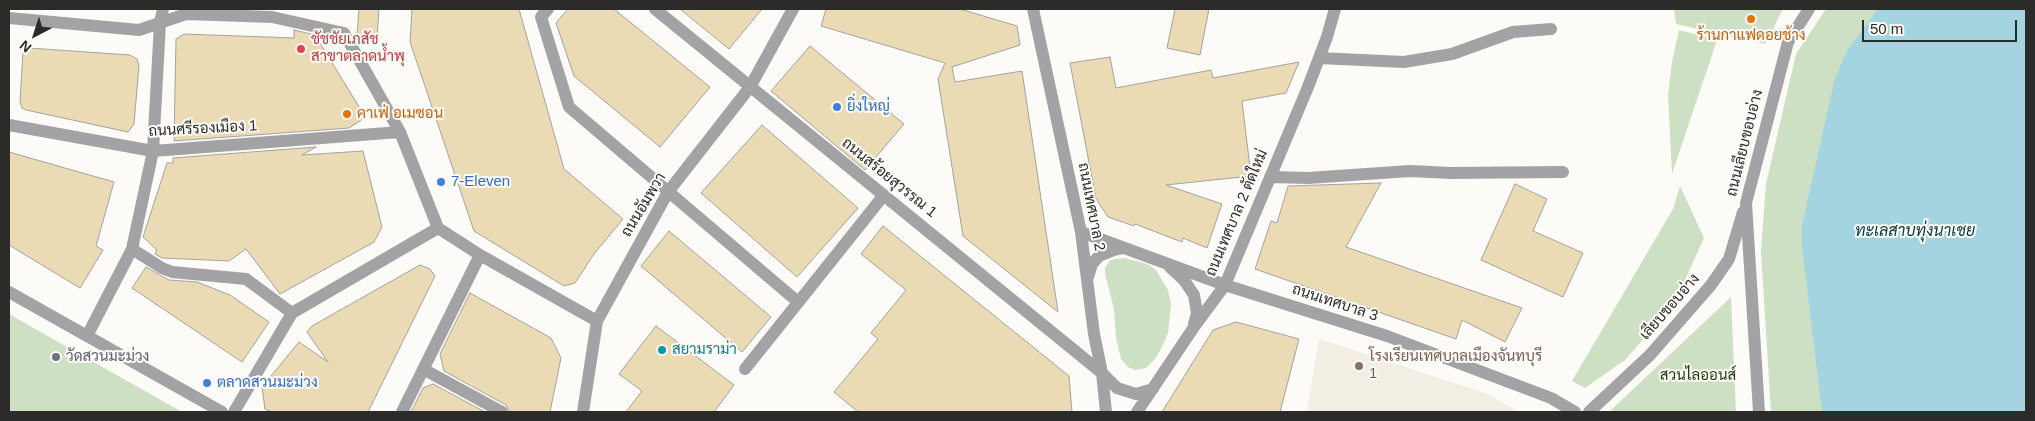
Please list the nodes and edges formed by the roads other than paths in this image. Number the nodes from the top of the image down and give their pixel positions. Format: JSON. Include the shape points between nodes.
{"nodes":[{"id":1,"x":164,"y":9,"type":"edge"},
{"id":2,"x":548,"y":9,"type":"edge"},
{"id":3,"x":655,"y":9,"type":"edge"},
{"id":4,"x":793,"y":9,"type":"edge"},
{"id":5,"x":1033,"y":9,"type":"edge"},
{"id":6,"x":1335,"y":9,"type":"edge"},
{"id":7,"x":1809,"y":9,"type":"edge"},
{"id":8,"x":271,"y":13,"type":"edge"},
{"id":9,"x":9,"y":18,"type":"edge"},
{"id":10,"x":160,"y":23,"type":"junction"},
{"id":11,"x":1551,"y":29,"type":"dead end"},
{"id":12,"x":1320,"y":58,"type":"junction"},
{"id":13,"x":750,"y":87,"type":"junction"},
{"id":14,"x":9,"y":125,"type":"edge"},
{"id":15,"x":400,"y":132,"type":"junction"},
{"id":16,"x":153,"y":151,"type":"junction"},
{"id":17,"x":1563,"y":172,"type":"dead end"},
{"id":18,"x":1270,"y":178,"type":"junction"},
{"id":19,"x":668,"y":192,"type":"junction"},
{"id":20,"x":884,"y":195,"type":"junction"},
{"id":21,"x":1746,"y":203,"type":"junction"},
{"id":22,"x":438,"y":228,"type":"junction"},
{"id":23,"x":1081,"y":232,"type":"junction"},
{"id":24,"x":1123,"y":248,"type":"junction"},
{"id":25,"x":132,"y":249,"type":"junction"},
{"id":26,"x":480,"y":255,"type":"junction"},
{"id":27,"x":1164,"y":262,"type":"junction"},
{"id":28,"x":1087,"y":279,"type":"junction"},
{"id":29,"x":1226,"y":285,"type":"junction"},
{"id":30,"x":9,"y":292,"type":"edge"},
{"id":31,"x":798,"y":302,"type":"junction"},
{"id":32,"x":292,"y":313,"type":"junction"},
{"id":33,"x":597,"y":321,"type":"junction"},
{"id":34,"x":1194,"y":327,"type":"junction"},
{"id":35,"x":87,"y":336,"type":"junction"},
{"id":36,"x":423,"y":369,"type":"junction"},
{"id":37,"x":745,"y":369,"type":"dead end"},
{"id":38,"x":1102,"y":373,"type":"junction"},
{"id":39,"x":1153,"y":389,"type":"junction"},
{"id":40,"x":222,"y":412,"type":"edge"},
{"id":41,"x":234,"y":412,"type":"edge"},
{"id":42,"x":402,"y":412,"type":"edge"},
{"id":43,"x":502,"y":412,"type":"edge"},
{"id":44,"x":583,"y":412,"type":"edge"},
{"id":45,"x":1106,"y":412,"type":"edge"},
{"id":46,"x":1137,"y":412,"type":"edge"},
{"id":47,"x":1576,"y":412,"type":"edge"},
{"id":48,"x":1589,"y":412,"type":"edge"},
{"id":49,"x":1759,"y":412,"type":"edge"}],
"edges":[{"from":1,"to":10,"type":"street"},
{"from":2,"to":19,"type":"street","via":[[542,17],[569,107]]},
{"from":3,"to":13,"type":"street","name":"ถนนสร้อยสุวรรณ 1"},
{"from":4,"to":13,"type":"street","name":"ถนนอัมพวา"},
{"from":5,"to":23,"type":"street","name":"ถนนเทศบาล 2"},
{"from":6,"to":12,"type":"street","name":"ถนนเทศบาล 2 ตัดใหม่"},
{"from":7,"to":21,"type":"street","name":"ถนนเลียบขอบอ่าง","via":[[1788,42]]},
{"from":8,"to":10,"type":"street","via":[[186,14]]},
{"from":8,"to":15,"type":"street","via":[[344,33]]},
{"from":9,"to":10,"type":"street","via":[[139,30]]},
{"from":10,"to":16,"type":"street"},
{"from":11,"to":12,"type":"street","via":[[1513,32],[1452,54],[1404,62]]},
{"from":12,"to":18,"type":"street","name":"ถนนเทศบาล 2 ตัดใหม่"},
{"from":13,"to":19,"type":"street","name":"ถนนอัมพวา"},
{"from":13,"to":20,"type":"street","name":"ถนนสร้อยสุวรรณ 1"},
{"from":14,"to":16,"type":"street","name":"ถนนศรีรองเมือง 1"},
{"from":15,"to":16,"type":"street","name":"ถนนศรีรองเมือง 1"},
{"from":15,"to":22,"type":"street"},
{"from":16,"to":25,"type":"street"},
{"from":17,"to":18,"type":"street","via":[[1410,171]]},
{"from":18,"to":29,"type":"street","name":"ถนนเทศบาล 2 ตัดใหม่"},
{"from":19,"to":31,"type":"street"},
{"from":19,"to":33,"type":"street","name":"ถนนอัมพวา"},
{"from":20,"to":31,"type":"street"},
{"from":20,"to":38,"type":"street","name":"ถนนสร้อยสุวรรณ 1"},
{"from":21,"to":48,"type":"street","name":"เลียบขอบอ่าง","via":[[1729,259],[1712,285],[1650,355]]},
{"from":21,"to":49,"type":"street","name":"ถนนเลียบขอบอ่าง"},
{"from":22,"to":26,"type":"street"},
{"from":22,"to":32,"type":"street"},
{"from":23,"to":24,"type":"street","name":"ถนนเทศบาล 3"},
{"from":23,"to":28,"type":"street","name":"ถนนเทศบาล 2"},
{"from":24,"to":27,"type":"street","name":"ถนนเทศบาล 3"},
{"from":24,"to":28,"type":"street","via":[[1099,256],[1092,264]]},
{"from":25,"to":32,"type":"street","via":[[172,272],[246,279]]},
{"from":25,"to":35,"type":"street"},
{"from":26,"to":33,"type":"street"},
{"from":26,"to":36,"type":"street"},
{"from":27,"to":29,"type":"street","name":"ถนนเทศบาล 3"},
{"from":27,"to":34,"type":"street","via":[[1184,280],[1194,295],[1197,313]]},
{"from":28,"to":38,"type":"street","name":"ถนนเทศบาล 2"},
{"from":29,"to":34,"type":"street","name":"ถนนเทศบาล 2 ตัดใหม่"},
{"from":29,"to":47,"type":"street","name":"ถนนเทศบาล 3","via":[[1387,336],[1551,398]]},
{"from":30,"to":35,"type":"street"},
{"from":31,"to":37,"type":"street"},
{"from":32,"to":41,"type":"street"},
{"from":33,"to":44,"type":"street","name":"ถนนอัมพวา"},
{"from":34,"to":39,"type":"street","name":"ถนนเทศบาล 2 ตัดใหม่"},
{"from":35,"to":40,"type":"street"},
{"from":36,"to":42,"type":"street"},
{"from":36,"to":43,"type":"street"},
{"from":38,"to":39,"type":"street","via":[[1126,392],[1136,394]]},
{"from":38,"to":45,"type":"street","name":"ถนนเทศบาล 2"},
{"from":39,"to":46,"type":"street","name":"ถนนเทศบาล 2 ตัดใหม่"}]}
